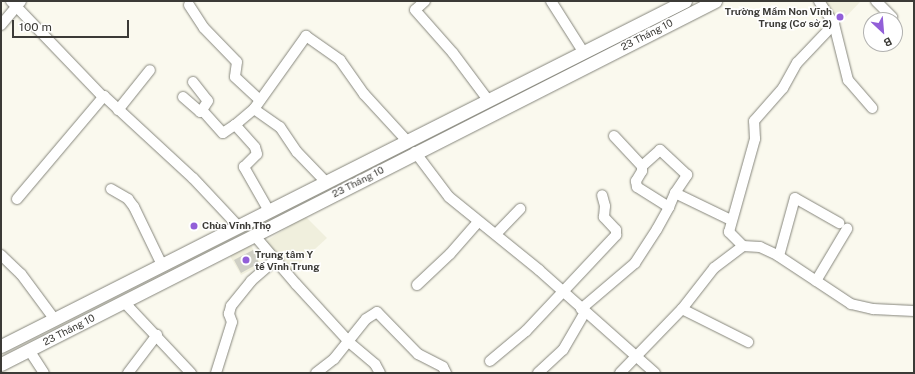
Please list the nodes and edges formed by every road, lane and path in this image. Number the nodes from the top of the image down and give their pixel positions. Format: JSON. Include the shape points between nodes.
{"nodes":[{"id":1,"x":425,"y":1,"type":"edge"},
{"id":2,"x":551,"y":1,"type":"edge"},
{"id":3,"x":685,"y":1,"type":"edge"},
{"id":4,"x":715,"y":1,"type":"edge"},
{"id":5,"x":818,"y":1,"type":"edge"},
{"id":6,"x":876,"y":1,"type":"edge"},
{"id":7,"x":16,"y":3,"type":"edge"},
{"id":8,"x":189,"y":6,"type":"dead end"},
{"id":9,"x":887,"y":12,"type":"edge"},
{"id":10,"x":834,"y":24,"type":"junction"},
{"id":11,"x":1,"y":25,"type":"edge"},
{"id":12,"x":584,"y":53,"type":"junction"},
{"id":13,"x":150,"y":70,"type":"dead end"},
{"id":14,"x":193,"y":82,"type":"dead end"},
{"id":15,"x":102,"y":96,"type":"junction"},
{"id":16,"x":183,"y":97,"type":"dead end"},
{"id":17,"x":260,"y":100,"type":"junction"},
{"id":18,"x":488,"y":100,"type":"junction"},
{"id":19,"x":872,"y":108,"type":"dead end"},
{"id":20,"x":118,"y":110,"type":"junction"},
{"id":21,"x":202,"y":110,"type":"junction"},
{"id":22,"x":254,"y":110,"type":"junction"},
{"id":23,"x":235,"y":125,"type":"junction"},
{"id":24,"x":614,"y":136,"type":"dead end"},
{"id":25,"x":407,"y":141,"type":"junction"},
{"id":26,"x":415,"y":152,"type":"junction"},
{"id":27,"x":642,"y":166,"type":"junction"},
{"id":28,"x":326,"y":182,"type":"junction"},
{"id":29,"x":111,"y":189,"type":"dead end"},
{"id":30,"x":675,"y":193,"type":"junction"},
{"id":31,"x":602,"y":195,"type":"dead end"},
{"id":32,"x":17,"y":199,"type":"dead end"},
{"id":33,"x":669,"y":207,"type":"junction"},
{"id":34,"x":520,"y":209,"type":"dead end"},
{"id":35,"x":269,"y":211,"type":"junction"},
{"id":36,"x":731,"y":220,"type":"junction"},
{"id":37,"x":478,"y":222,"type":"junction"},
{"id":38,"x":238,"y":226,"type":"junction"},
{"id":39,"x":496,"y":234,"type":"junction"},
{"id":40,"x":255,"y":236,"type":"junction"},
{"id":41,"x":743,"y":246,"type":"junction"},
{"id":42,"x":1,"y":255,"type":"edge"},
{"id":43,"x":779,"y":256,"type":"junction"},
{"id":44,"x":275,"y":260,"type":"junction"},
{"id":45,"x":162,"y":265,"type":"junction"},
{"id":46,"x":141,"y":276,"type":"junction"},
{"id":47,"x":816,"y":281,"type":"junction"},
{"id":48,"x":417,"y":285,"type":"dead end"},
{"id":49,"x":148,"y":290,"type":"junction"},
{"id":50,"x":563,"y":292,"type":"junction"},
{"id":51,"x":124,"y":302,"type":"junction"},
{"id":52,"x":682,"y":309,"type":"junction"},
{"id":53,"x":583,"y":310,"type":"junction"},
{"id":54,"x":914,"y":311,"type":"edge"},
{"id":55,"x":54,"y":320,"type":"junction"},
{"id":56,"x":157,"y":335,"type":"junction"},
{"id":57,"x":748,"y":342,"type":"dead end"},
{"id":58,"x":350,"y":343,"type":"junction"},
{"id":59,"x":1,"y":346,"type":"edge"},
{"id":60,"x":29,"y":350,"type":"junction"},
{"id":61,"x":635,"y":357,"type":"junction"},
{"id":62,"x":490,"y":361,"type":"dead end"},
{"id":63,"x":1,"y":364,"type":"edge"},
{"id":64,"x":44,"y":373,"type":"edge"},
{"id":65,"x":128,"y":373,"type":"edge"},
{"id":66,"x":191,"y":373,"type":"edge"},
{"id":67,"x":216,"y":373,"type":"edge"},
{"id":68,"x":316,"y":373,"type":"edge"},
{"id":69,"x":380,"y":373,"type":"edge"},
{"id":70,"x":446,"y":373,"type":"edge"},
{"id":71,"x":538,"y":373,"type":"edge"},
{"id":72,"x":620,"y":373,"type":"edge"},
{"id":73,"x":655,"y":373,"type":"edge"}],
"edges":[{"from":1,"to":18,"type":"street","via":[[415,10],[453,53]]},
{"from":2,"to":12,"type":"street"},
{"from":3,"to":12,"type":"main road","name":"23 Tháng 10"},
{"from":4,"to":26,"type":"main road","name":"23 Tháng 10"},
{"from":5,"to":10,"type":"street"},
{"from":6,"to":9,"type":"street"},
{"from":7,"to":11,"type":"street"},
{"from":7,"to":15,"type":"street"},
{"from":8,"to":17,"type":"street","via":[[204,28],[237,62],[235,77]]},
{"from":10,"to":19,"type":"street","via":[[848,80]]},
{"from":10,"to":36,"type":"street","via":[[797,63],[783,88],[754,121],[755,139]]},
{"from":12,"to":18,"type":"main road","name":"23 Tháng 10"},
{"from":13,"to":20,"type":"street"},
{"from":14,"to":21,"type":"street","via":[[208,101]]},
{"from":15,"to":20,"type":"street"},
{"from":15,"to":32,"type":"street"},
{"from":16,"to":21,"type":"street","via":[[200,112]]},
{"from":17,"to":22,"type":"street"},
{"from":17,"to":25,"type":"street","via":[[306,36],[340,60],[364,94]]},
{"from":18,"to":25,"type":"main road","name":"23 Tháng 10"},
{"from":20,"to":38,"type":"street","via":[[193,178]]},
{"from":21,"to":23,"type":"street","via":[[223,133]]},
{"from":22,"to":23,"type":"street"},
{"from":22,"to":28,"type":"street","via":[[280,127],[297,152]]},
{"from":23,"to":35,"type":"street","via":[[255,148],[257,154],[244,168]]},
{"from":24,"to":27,"type":"street"},
{"from":25,"to":26,"type":"main road"},
{"from":25,"to":28,"type":"main road","name":"23 Tháng 10"},
{"from":26,"to":37,"type":"street","via":[[449,197]]},
{"from":26,"to":40,"type":"main road","name":"23 Tháng 10"},
{"from":27,"to":30,"type":"street","via":[[660,150],[687,175]]},
{"from":27,"to":33,"type":"street","via":[[636,187]]},
{"from":28,"to":35,"type":"main road","name":"23 Tháng 10"},
{"from":29,"to":45,"type":"street","via":[[134,207]]},
{"from":30,"to":33,"type":"street"},
{"from":30,"to":36,"type":"street"},
{"from":31,"to":50,"type":"street","via":[[606,206],[604,217],[616,230],[616,235]]},
{"from":33,"to":53,"type":"street","via":[[635,263]]},
{"from":34,"to":39,"type":"street"},
{"from":35,"to":38,"type":"main road","name":"23 Tháng 10"},
{"from":36,"to":41,"type":"street","via":[[729,232]]},
{"from":37,"to":39,"type":"street"},
{"from":37,"to":48,"type":"street","via":[[450,254]]},
{"from":38,"to":45,"type":"main road","name":"23 Tháng 10"},
{"from":39,"to":50,"type":"street"},
{"from":40,"to":44,"type":"street"},
{"from":40,"to":49,"type":"main road","name":"23 Tháng 10"},
{"from":41,"to":43,"type":"street","via":[[760,247]]},
{"from":41,"to":52,"type":"street","via":[[714,268]]},
{"from":42,"to":55,"type":"street","via":[[21,274]]},
{"from":43,"to":47,"type":"street"},
{"from":43,"to":47,"type":"street","via":[[795,198],[843,226]]},
{"from":44,"to":58,"type":"street"},
{"from":44,"to":67,"type":"street","via":[[251,281],[231,306],[229,314],[232,322]]},
{"from":45,"to":46,"type":"main road","name":"23 Tháng 10"},
{"from":46,"to":49,"type":"main road"},
{"from":46,"to":55,"type":"main road","name":"23 Tháng 10"},
{"from":47,"to":54,"type":"street","via":[[860,307],[900,312]]},
{"from":49,"to":51,"type":"main road","name":"23 Tháng 10"},
{"from":50,"to":53,"type":"street"},
{"from":50,"to":62,"type":"street","via":[[526,331]]},
{"from":51,"to":56,"type":"street"},
{"from":51,"to":60,"type":"main road","name":"23 Tháng 10"},
{"from":52,"to":57,"type":"street"},
{"from":52,"to":61,"type":"street"},
{"from":53,"to":61,"type":"street"},
{"from":53,"to":71,"type":"street","via":[[563,350]]},
{"from":55,"to":59,"type":"main road","name":"23 Tháng 10"},
{"from":56,"to":65,"type":"street"},
{"from":56,"to":66,"type":"street"},
{"from":58,"to":68,"type":"street"},
{"from":58,"to":69,"type":"street","via":[[375,364]]},
{"from":58,"to":70,"type":"street","via":[[366,319],[377,312],[418,354],[443,367]]},
{"from":60,"to":63,"type":"main road","name":"23 Tháng 10"},
{"from":60,"to":64,"type":"street"},
{"from":61,"to":72,"type":"street"},
{"from":61,"to":73,"type":"street"}]}
